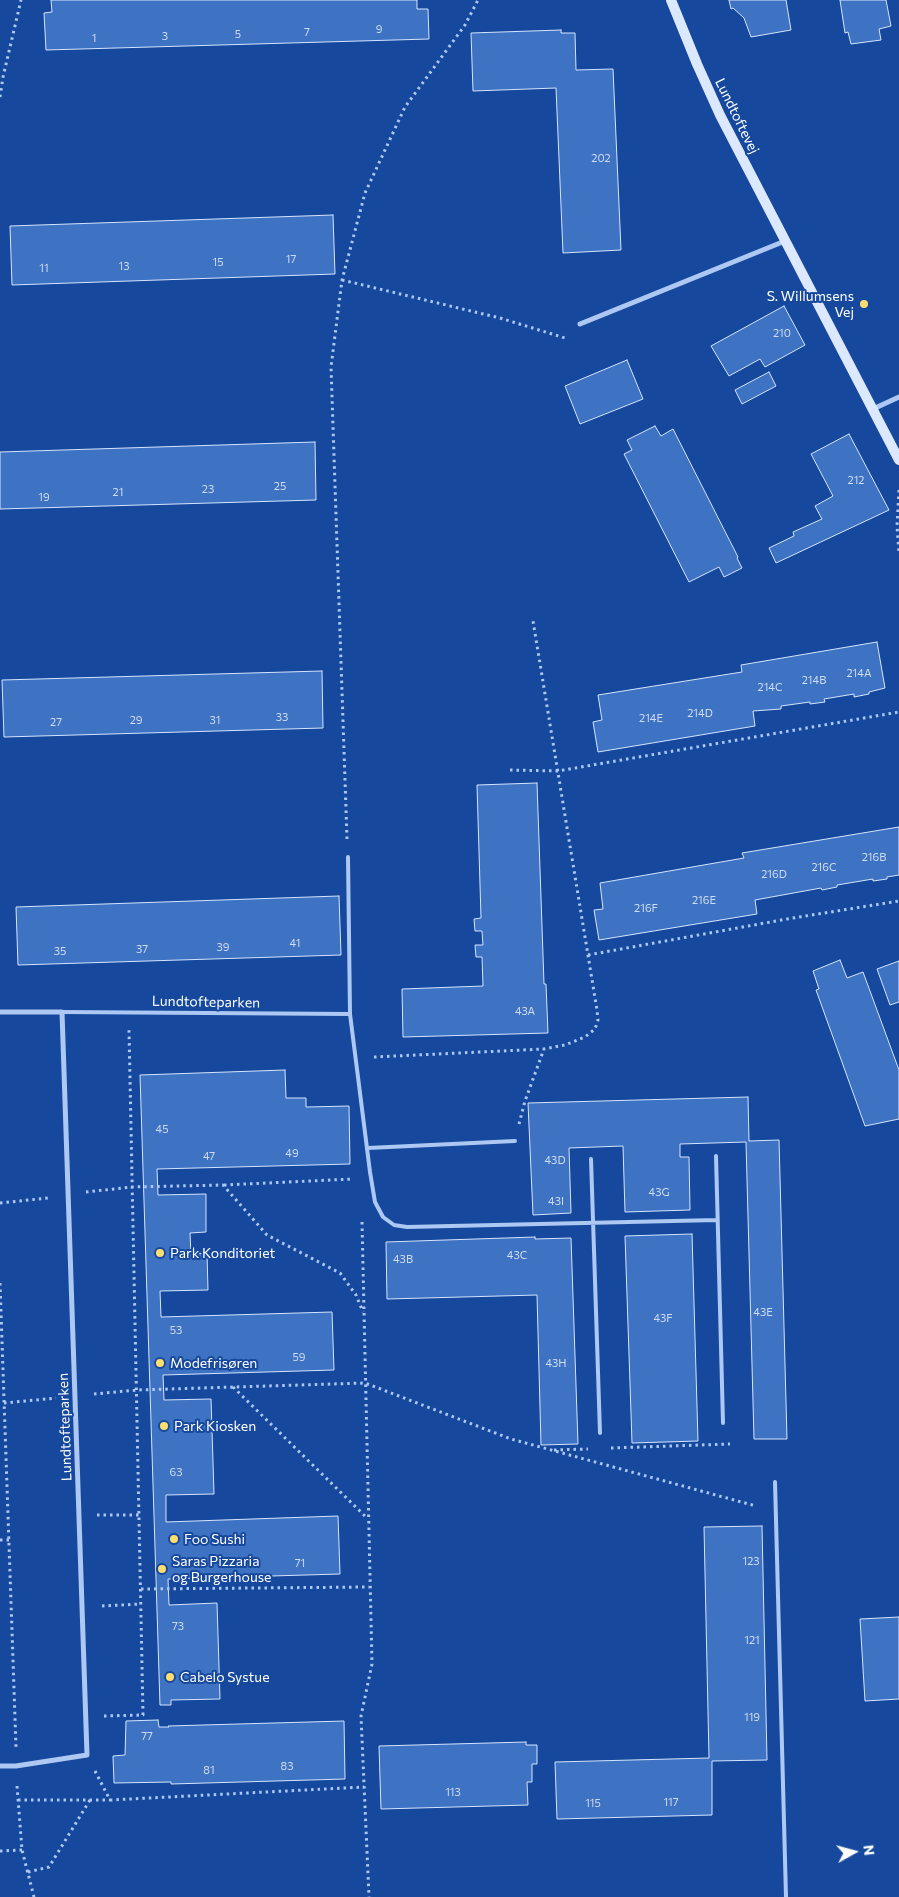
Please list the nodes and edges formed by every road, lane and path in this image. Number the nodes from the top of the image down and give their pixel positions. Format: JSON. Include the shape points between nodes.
{"nodes":[{"id":1,"x":21,"y":0,"type":"edge"},
{"id":2,"x":478,"y":0,"type":"edge"},
{"id":3,"x":671,"y":0,"type":"edge"},
{"id":4,"x":1,"y":77,"type":"edge"},
{"id":5,"x":0,"y":98,"type":"edge"},
{"id":6,"x":785,"y":241,"type":"junction"},
{"id":7,"x":342,"y":280,"type":"junction"},
{"id":8,"x":580,"y":324,"type":"joint"},
{"id":9,"x":899,"y":397,"type":"edge"},
{"id":10,"x":873,"y":409,"type":"junction"},
{"id":11,"x":899,"y":460,"type":"edge"},
{"id":12,"x":899,"y":490,"type":"edge"},
{"id":13,"x":899,"y":553,"type":"edge"},
{"id":14,"x":533,"y":621,"type":"dead end"},
{"id":15,"x":899,"y":712,"type":"edge"},
{"id":16,"x":510,"y":770,"type":"dead end"},
{"id":17,"x":558,"y":771,"type":"junction"},
{"id":18,"x":348,"y":857,"type":"joint"},
{"id":19,"x":899,"y":901,"type":"edge"},
{"id":20,"x":588,"y":955,"type":"junction"},
{"id":21,"x":0,"y":1012,"type":"edge"},
{"id":22,"x":62,"y":1012,"type":"junction"},
{"id":23,"x":129,"y":1012,"type":"junction"},
{"id":24,"x":350,"y":1014,"type":"junction"},
{"id":25,"x":544,"y":1049,"type":"junction"},
{"id":26,"x":380,"y":1056,"type":"dead end"},
{"id":27,"x":515,"y":1141,"type":"joint"},
{"id":28,"x":368,"y":1148,"type":"junction"},
{"id":29,"x":716,"y":1156,"type":"dead end"},
{"id":30,"x":591,"y":1159,"type":"dead end"},
{"id":31,"x":370,"y":1172,"type":"junction"},
{"id":32,"x":224,"y":1185,"type":"junction"},
{"id":33,"x":132,"y":1187,"type":"junction"},
{"id":34,"x":68,"y":1193,"type":"junction"},
{"id":35,"x":0,"y":1203,"type":"edge"},
{"id":36,"x":362,"y":1218,"type":"dead end"},
{"id":37,"x":717,"y":1220,"type":"junction"},
{"id":38,"x":593,"y":1222,"type":"junction"},
{"id":39,"x":0,"y":1283,"type":"edge"},
{"id":40,"x":365,"y":1315,"type":"junction"},
{"id":41,"x":365,"y":1383,"type":"junction"},
{"id":42,"x":233,"y":1387,"type":"junction"},
{"id":43,"x":137,"y":1390,"type":"junction"},
{"id":44,"x":75,"y":1396,"type":"junction"},
{"id":45,"x":4,"y":1403,"type":"junction"},
{"id":46,"x":723,"y":1423,"type":"dead end"},
{"id":47,"x":600,"y":1433,"type":"dead end"},
{"id":48,"x":730,"y":1444,"type":"dead end"},
{"id":49,"x":610,"y":1448,"type":"dead end"},
{"id":50,"x":590,"y":1449,"type":"dead end"},
{"id":51,"x":551,"y":1451,"type":"junction"},
{"id":52,"x":775,"y":1482,"type":"dead end"},
{"id":53,"x":777,"y":1512,"type":"junction"},
{"id":54,"x":79,"y":1514,"type":"junction"},
{"id":55,"x":139,"y":1515,"type":"junction"},
{"id":56,"x":368,"y":1519,"type":"junction"},
{"id":57,"x":0,"y":1540,"type":"edge"},
{"id":58,"x":9,"y":1540,"type":"junction"},
{"id":59,"x":369,"y":1587,"type":"junction"},
{"id":60,"x":140,"y":1589,"type":"junction"},
{"id":61,"x":141,"y":1604,"type":"junction"},
{"id":62,"x":82,"y":1607,"type":"junction"},
{"id":63,"x":85,"y":1716,"type":"junction"},
{"id":64,"x":87,"y":1755,"type":"junction"},
{"id":65,"x":0,"y":1766,"type":"edge"},
{"id":66,"x":16,"y":1766,"type":"junction"},
{"id":67,"x":364,"y":1787,"type":"junction"},
{"id":68,"x":18,"y":1800,"type":"junction"},
{"id":69,"x":90,"y":1800,"type":"junction"},
{"id":70,"x":110,"y":1800,"type":"junction"},
{"id":71,"x":22,"y":1850,"type":"junction"},
{"id":72,"x":0,"y":1851,"type":"edge"},
{"id":73,"x":28,"y":1872,"type":"junction"},
{"id":74,"x":34,"y":1897,"type":"edge"},
{"id":75,"x":370,"y":1897,"type":"edge"},
{"id":76,"x":786,"y":1897,"type":"edge"}],
"edges":[{"from":1,"to":4,"type":"path"},
{"from":2,"to":7,"type":"path","via":[[465,25],[405,107],[365,193]]},
{"from":3,"to":6,"type":"street","name":"Lundtoftevej","via":[[720,115]]},
{"from":4,"to":5,"type":"path"},
{"from":6,"to":8,"type":"street"},
{"from":6,"to":10,"type":"street","name":"Lundtoftevej"},
{"from":7,"to":8,"type":"path","via":[[500,318],[577,342]]},
{"from":7,"to":18,"type":"path","via":[[331,367]]},
{"from":9,"to":10,"type":"street"},
{"from":10,"to":11,"type":"street","name":"Lundtoftevej"},
{"from":12,"to":13,"type":"path"},
{"from":14,"to":17,"type":"path"},
{"from":15,"to":17,"type":"path"},
{"from":16,"to":17,"type":"path"},
{"from":17,"to":20,"type":"path"},
{"from":18,"to":24,"type":"lane"},
{"from":19,"to":20,"type":"path"},
{"from":20,"to":25,"type":"path","via":[[598,1020],[595,1029],[585,1037]]},
{"from":21,"to":22,"type":"street","name":"Lundtofteparken"},
{"from":22,"to":23,"type":"lane","name":"Lundtofteparken"},
{"from":22,"to":34,"type":"street","name":"Lundtofteparken"},
{"from":23,"to":24,"type":"lane","name":"Lundtofteparken"},
{"from":23,"to":33,"type":"path"},
{"from":24,"to":28,"type":"lane"},
{"from":25,"to":26,"type":"path"},
{"from":25,"to":27,"type":"path","via":[[524,1101]]},
{"from":27,"to":28,"type":"lane"},
{"from":28,"to":31,"type":"lane"},
{"from":29,"to":37,"type":"lane"},
{"from":30,"to":38,"type":"lane"},
{"from":31,"to":32,"type":"path","via":[[361,1179]]},
{"from":31,"to":38,"type":"lane","via":[[375,1202],[383,1217],[394,1224],[408,1227]]},
{"from":32,"to":33,"type":"path"},
{"from":32,"to":40,"type":"path","via":[[268,1235],[340,1273]]},
{"from":33,"to":34,"type":"path"},
{"from":33,"to":43,"type":"path"},
{"from":34,"to":35,"type":"path","via":[[55,1198]]},
{"from":34,"to":44,"type":"street","name":"Lundtofteparken"},
{"from":36,"to":40,"type":"path"},
{"from":37,"to":38,"type":"lane"},
{"from":37,"to":46,"type":"lane"},
{"from":38,"to":47,"type":"lane"},
{"from":39,"to":45,"type":"path"},
{"from":40,"to":41,"type":"path"},
{"from":41,"to":42,"type":"path"},
{"from":41,"to":51,"type":"path"},
{"from":41,"to":56,"type":"path"},
{"from":42,"to":43,"type":"path"},
{"from":42,"to":56,"type":"path"},
{"from":43,"to":44,"type":"path"},
{"from":43,"to":55,"type":"path"},
{"from":44,"to":45,"type":"path"},
{"from":44,"to":54,"type":"street","name":"Lundtofteparken"},
{"from":45,"to":58,"type":"path"},
{"from":48,"to":49,"type":"path"},
{"from":50,"to":51,"type":"path"},
{"from":51,"to":53,"type":"path"},
{"from":52,"to":53,"type":"lane"},
{"from":53,"to":76,"type":"lane"},
{"from":54,"to":55,"type":"path"},
{"from":54,"to":62,"type":"street","name":"Lundtofteparken"},
{"from":55,"to":60,"type":"path"},
{"from":56,"to":59,"type":"path"},
{"from":57,"to":58,"type":"path"},
{"from":58,"to":66,"type":"path"},
{"from":59,"to":60,"type":"path"},
{"from":59,"to":67,"type":"path","via":[[372,1664],[361,1716]]},
{"from":60,"to":61,"type":"path"},
{"from":61,"to":62,"type":"path"},
{"from":61,"to":63,"type":"path","via":[[143,1715]]},
{"from":62,"to":63,"type":"street","name":"Lundtofteparken"},
{"from":63,"to":64,"type":"street","name":"Lundtofteparken"},
{"from":64,"to":66,"type":"street"},
{"from":64,"to":70,"type":"path"},
{"from":65,"to":66,"type":"street"},
{"from":66,"to":68,"type":"path"},
{"from":67,"to":70,"type":"path"},
{"from":67,"to":75,"type":"path"},
{"from":68,"to":69,"type":"path"},
{"from":68,"to":71,"type":"path"},
{"from":69,"to":70,"type":"path"},
{"from":69,"to":73,"type":"path","via":[[49,1867]]},
{"from":71,"to":72,"type":"path"},
{"from":71,"to":73,"type":"path"},
{"from":73,"to":74,"type":"path"}]}
